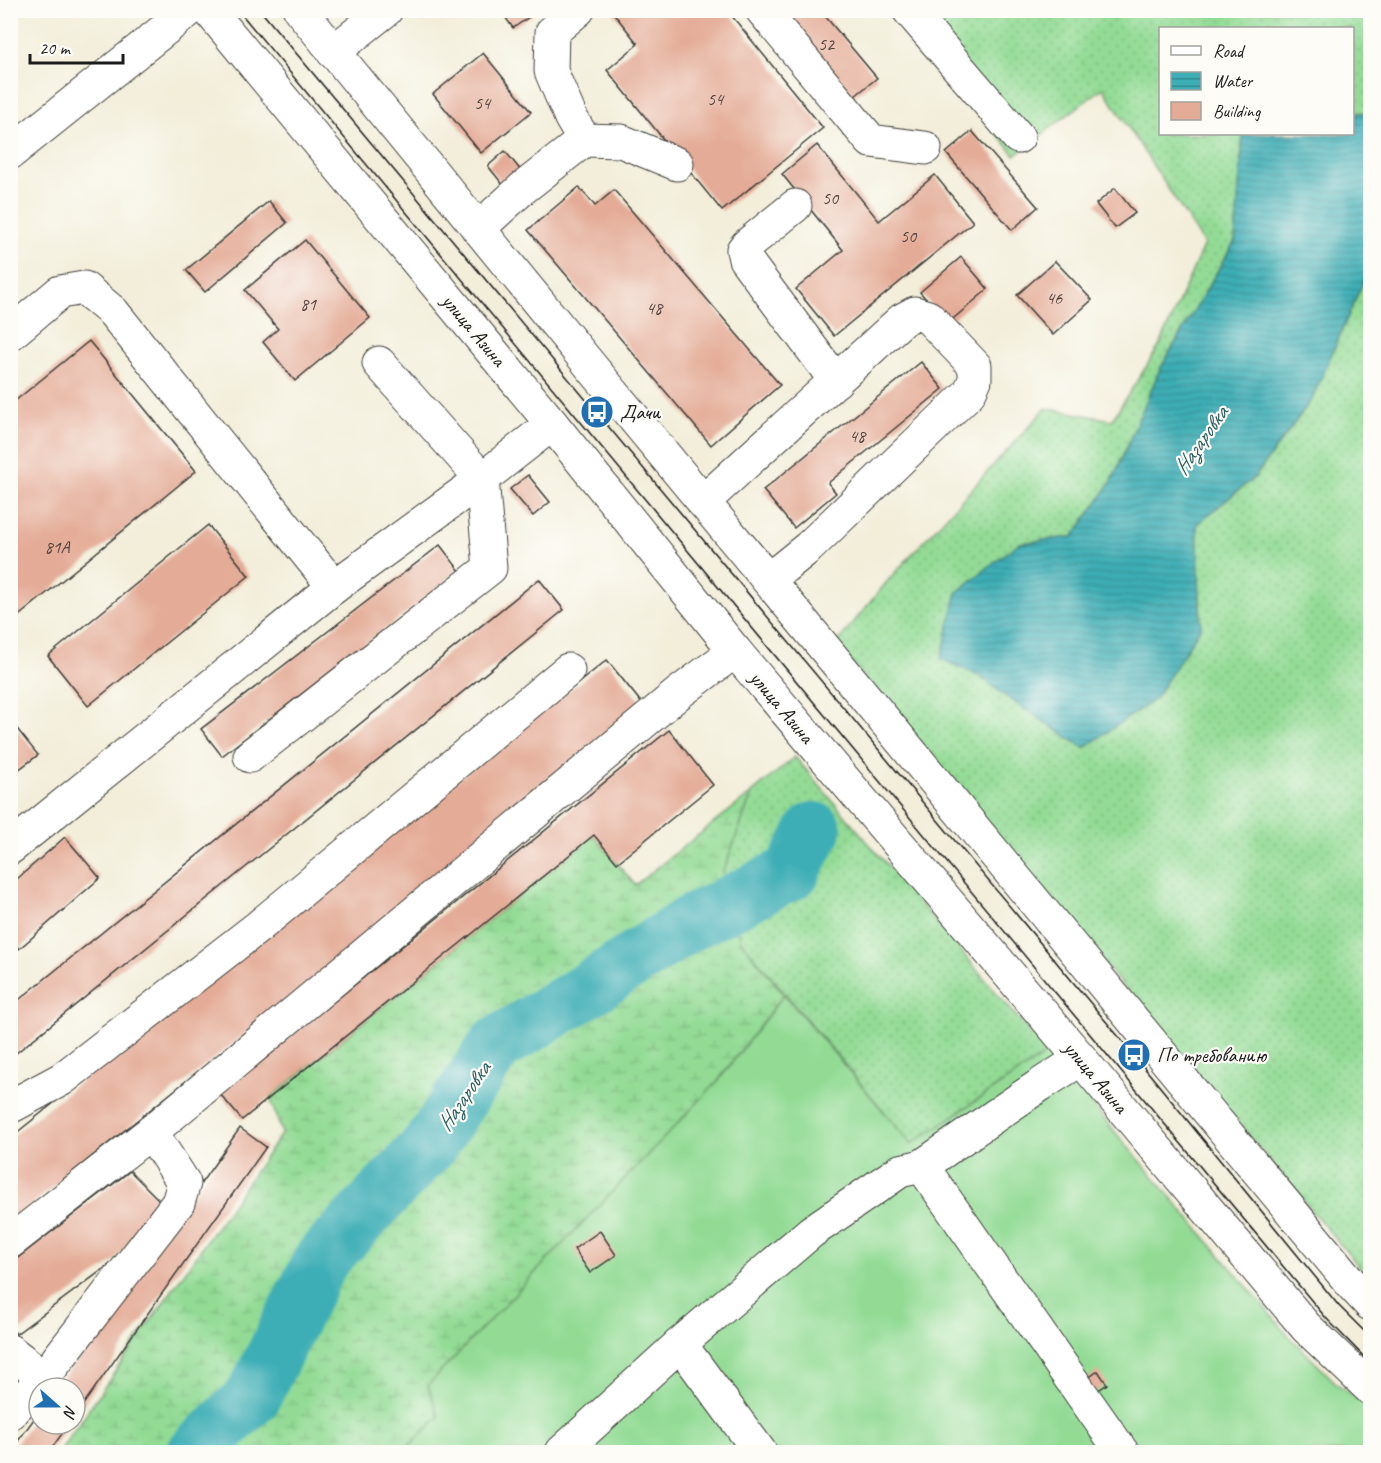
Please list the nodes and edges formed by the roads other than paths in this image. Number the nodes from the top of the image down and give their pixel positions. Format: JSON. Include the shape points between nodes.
{"nodes":[{"id":1,"x":189,"y":10,"type":"edge"},
{"id":2,"x":209,"y":10,"type":"edge"},
{"id":3,"x":300,"y":10,"type":"edge"},
{"id":4,"x":386,"y":10,"type":"edge"},
{"id":5,"x":578,"y":10,"type":"edge"},
{"id":6,"x":762,"y":10,"type":"edge"},
{"id":7,"x":909,"y":10,"type":"edge"},
{"id":8,"x":333,"y":52,"type":"junction"},
{"id":9,"x":1018,"y":137,"type":"dead end"},
{"id":10,"x":584,"y":140,"type":"junction"},
{"id":11,"x":925,"y":148,"type":"dead end"},
{"id":12,"x":10,"y":153,"type":"edge"},
{"id":13,"x":677,"y":164,"type":"dead end"},
{"id":14,"x":795,"y":206,"type":"dead end"},
{"id":15,"x":478,"y":229,"type":"junction"},
{"id":16,"x":10,"y":334,"type":"edge"},
{"id":17,"x":379,"y":363,"type":"dead end"},
{"id":18,"x":836,"y":381,"type":"junction"},
{"id":19,"x":552,"y":424,"type":"junction"},
{"id":20,"x":482,"y":479,"type":"junction"},
{"id":21,"x":703,"y":502,"type":"junction"},
{"id":22,"x":768,"y":580,"type":"junction"},
{"id":23,"x":334,"y":587,"type":"junction"},
{"id":24,"x":735,"y":651,"type":"junction"},
{"id":25,"x":568,"y":670,"type":"dead end"},
{"id":26,"x":250,"y":756,"type":"dead end"},
{"id":27,"x":10,"y":848,"type":"edge"},
{"id":28,"x":1081,"y":1059,"type":"junction"},
{"id":29,"x":10,"y":1107,"type":"edge"},
{"id":30,"x":151,"y":1132,"type":"junction"},
{"id":31,"x":922,"y":1166,"type":"junction"},
{"id":32,"x":10,"y":1242,"type":"edge"},
{"id":33,"x":1371,"y":1304,"type":"edge"},
{"id":34,"x":680,"y":1344,"type":"junction"},
{"id":35,"x":10,"y":1351,"type":"edge"},
{"id":36,"x":43,"y":1376,"type":"edge"},
{"id":37,"x":45,"y":1376,"type":"edge"},
{"id":38,"x":1371,"y":1389,"type":"edge"},
{"id":39,"x":27,"y":1395,"type":"edge"},
{"id":40,"x":10,"y":1413,"type":"edge"},
{"id":41,"x":562,"y":1452,"type":"edge"},
{"id":42,"x":760,"y":1452,"type":"edge"},
{"id":43,"x":1122,"y":1452,"type":"edge"}],
"edges":[{"from":1,"to":12,"type":"street"},
{"from":2,"to":19,"type":"street","name":"улица Азина"},
{"from":3,"to":8,"type":"street"},
{"from":4,"to":8,"type":"street"},
{"from":5,"to":10,"type":"street","via":[[552,32],[551,72]]},
{"from":6,"to":11,"type":"street","via":[[871,141]]},
{"from":7,"to":9,"type":"street"},
{"from":8,"to":15,"type":"street"},
{"from":10,"to":13,"type":"street","via":[[621,141]]},
{"from":10,"to":15,"type":"street"},
{"from":14,"to":18,"type":"street","via":[[743,250],[745,258]]},
{"from":15,"to":21,"type":"street"},
{"from":16,"to":23,"type":"street","via":[[60,292],[84,288],[113,312]]},
{"from":17,"to":20,"type":"street"},
{"from":18,"to":21,"type":"street"},
{"from":18,"to":22,"type":"street","via":[[902,320],[915,313],[928,317],[975,366],[975,380],[969,393],[809,547]]},
{"from":19,"to":20,"type":"street"},
{"from":19,"to":24,"type":"street","name":"улица Азина"},
{"from":20,"to":23,"type":"street"},
{"from":20,"to":26,"type":"street","via":[[490,568]]},
{"from":21,"to":22,"type":"street"},
{"from":22,"to":33,"type":"street"},
{"from":23,"to":27,"type":"street"},
{"from":24,"to":28,"type":"street","name":"улица Азина"},
{"from":24,"to":30,"type":"street"},
{"from":25,"to":29,"type":"street","via":[[258,927],[62,1079]]},
{"from":28,"to":31,"type":"street"},
{"from":28,"to":38,"type":"street","name":"улица Азина","via":[[1306,1327]]},
{"from":30,"to":32,"type":"street"},
{"from":30,"to":37,"type":"street","via":[[184,1183],[178,1203]]},
{"from":31,"to":34,"type":"street","via":[[900,1171],[811,1232]]},
{"from":31,"to":43,"type":"street"},
{"from":34,"to":41,"type":"street"},
{"from":34,"to":42,"type":"street"},
{"from":35,"to":36,"type":"street"},
{"from":39,"to":40,"type":"street"}]}
